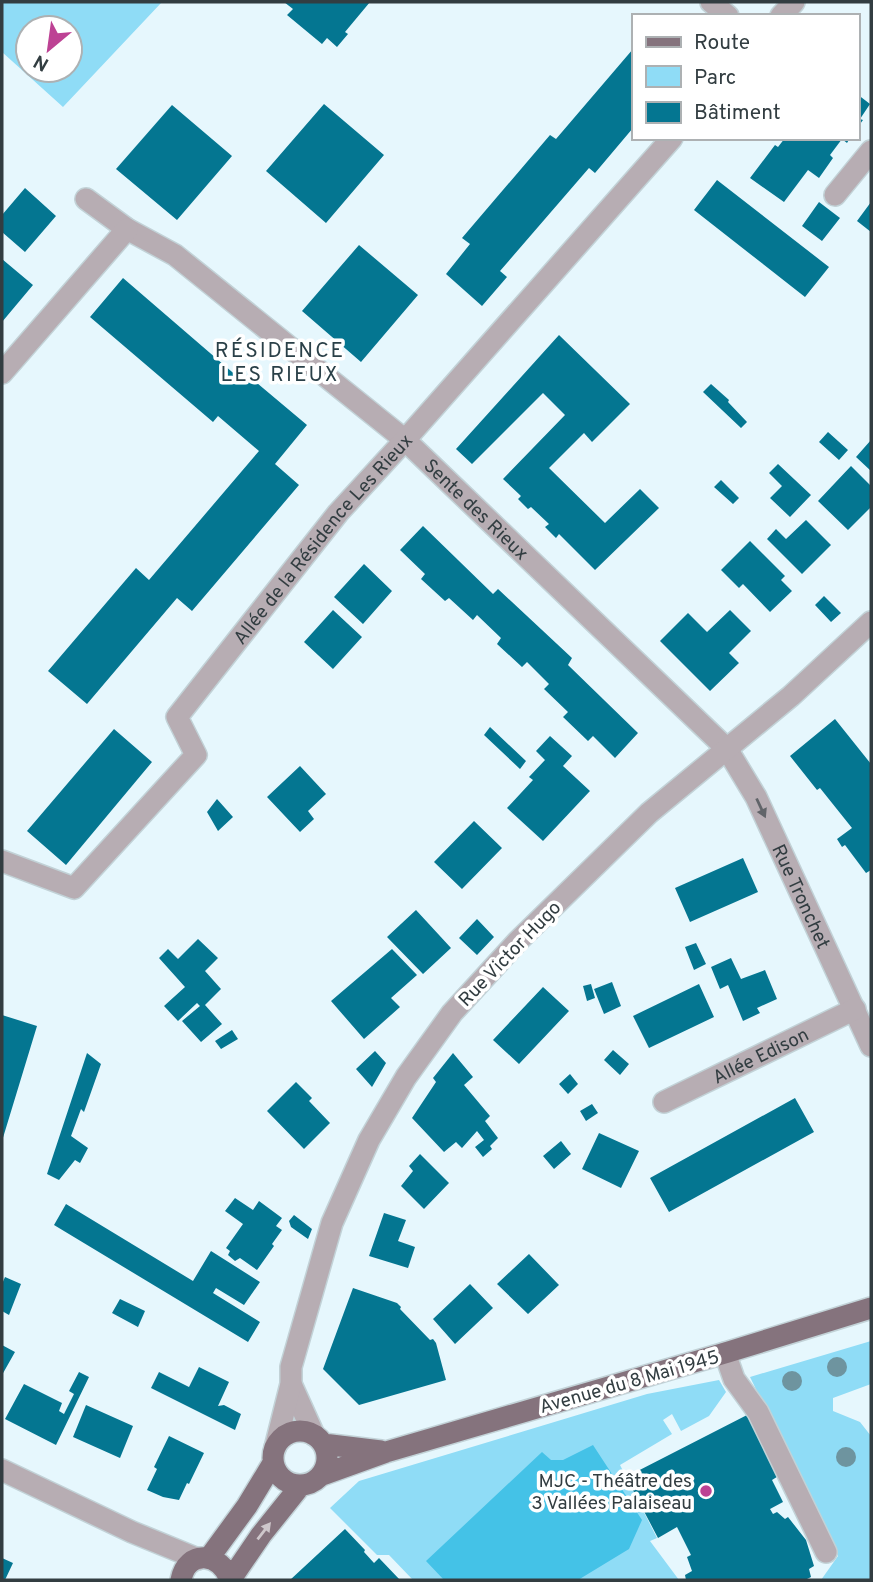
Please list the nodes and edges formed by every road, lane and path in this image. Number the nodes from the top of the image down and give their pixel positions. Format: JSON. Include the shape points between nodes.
{"nodes":[{"id":1,"x":711,"y":2,"type":"edge"},
{"id":2,"x":726,"y":14,"type":"edge"},
{"id":3,"x":670,"y":140,"type":"edge"},
{"id":4,"x":871,"y":151,"type":"edge"},
{"id":5,"x":835,"y":195,"type":"dead end"},
{"id":6,"x":86,"y":199,"type":"dead end"},
{"id":7,"x":127,"y":229,"type":"junction"},
{"id":8,"x":2,"y":373,"type":"edge"},
{"id":9,"x":405,"y":440,"type":"junction"},
{"id":10,"x":871,"y":622,"type":"edge"},
{"id":11,"x":727,"y":749,"type":"junction"},
{"id":12,"x":2,"y":860,"type":"edge"},
{"id":13,"x":855,"y":1009,"type":"junction"},
{"id":14,"x":871,"y":1046,"type":"edge"},
{"id":15,"x":664,"y":1102,"type":"dead end"},
{"id":16,"x":871,"y":1308,"type":"edge"},
{"id":17,"x":725,"y":1353,"type":"junction"},
{"id":18,"x":291,"y":1384,"type":"junction"},
{"id":19,"x":319,"y":1439,"type":"junction"},
{"id":20,"x":386,"y":1452,"type":"junction"},
{"id":21,"x":274,"y":1455,"type":"junction"},
{"id":22,"x":2,"y":1470,"type":"edge"},
{"id":23,"x":321,"y":1475,"type":"junction"},
{"id":24,"x":301,"y":1485,"type":"junction"},
{"id":25,"x":826,"y":1552,"type":"dead end"},
{"id":26,"x":192,"y":1567,"type":"edge"},
{"id":27,"x":230,"y":1580,"type":"edge"}],
"edges":[{"from":1,"to":2,"type":"street"},
{"from":3,"to":9,"type":"street","name":"Allée de la Résidence Les Rieux"},
{"from":4,"to":5,"type":"street"},
{"from":6,"to":7,"type":"street","name":"Sente des Rieux"},
{"from":7,"to":8,"type":"street"},
{"from":7,"to":9,"type":"street","name":"Sente des Rieux","via":[[175,255]]},
{"from":9,"to":11,"type":"street","name":"Sente des Rieux"},
{"from":9,"to":12,"type":"street","name":"Allée de la Résidence Les Rieux","via":[[338,513],[177,717],[196,755],[75,888]]},
{"from":10,"to":11,"type":"street","name":"Rue Victor Hugo"},
{"from":11,"to":13,"type":"street","name":"Rue Tronchet","one_way":true,"via":[[756,796]]},
{"from":11,"to":18,"type":"street","name":"Rue Victor Hugo","via":[[649,813],[517,942],[452,1013],[406,1077],[369,1140],[332,1223],[291,1367]]},
{"from":13,"to":14,"type":"street","name":"Rue Tronchet"},
{"from":13,"to":15,"type":"street","name":"Allée Edison"},
{"from":16,"to":17,"type":"main road","name":"Avenue du 8 Mai 1945"},
{"from":17,"to":20,"type":"main road","name":"Avenue du 8 Mai 1945"},
{"from":17,"to":25,"type":"street","via":[[734,1379],[758,1412]]},
{"from":18,"to":19,"type":"street"},
{"from":18,"to":21,"type":"street","name":"Rue Victor Hugo"},
{"from":19,"to":20,"type":"main road","name":"Avenue du 8 Mai 1945"},
{"from":19,"to":21,"type":"main road","via":[[305,1431],[287,1434]]},
{"from":19,"to":23,"type":"main road","via":[[327,1451]]},
{"from":20,"to":23,"type":"main road","name":"Avenue du 8 Mai 1945"},
{"from":21,"to":24,"type":"main road","via":[[280,1477]]},
{"from":21,"to":26,"type":"main road","name":"Rue Victor Hugo","via":[[247,1506]]},
{"from":22,"to":26,"type":"street","via":[[146,1538]]},
{"from":23,"to":24,"type":"main road"},
{"from":27,"to":24,"type":"main road","one_way":true},
{"from":26,"to":27,"type":"main road","via":[[219,1562]]}]}
